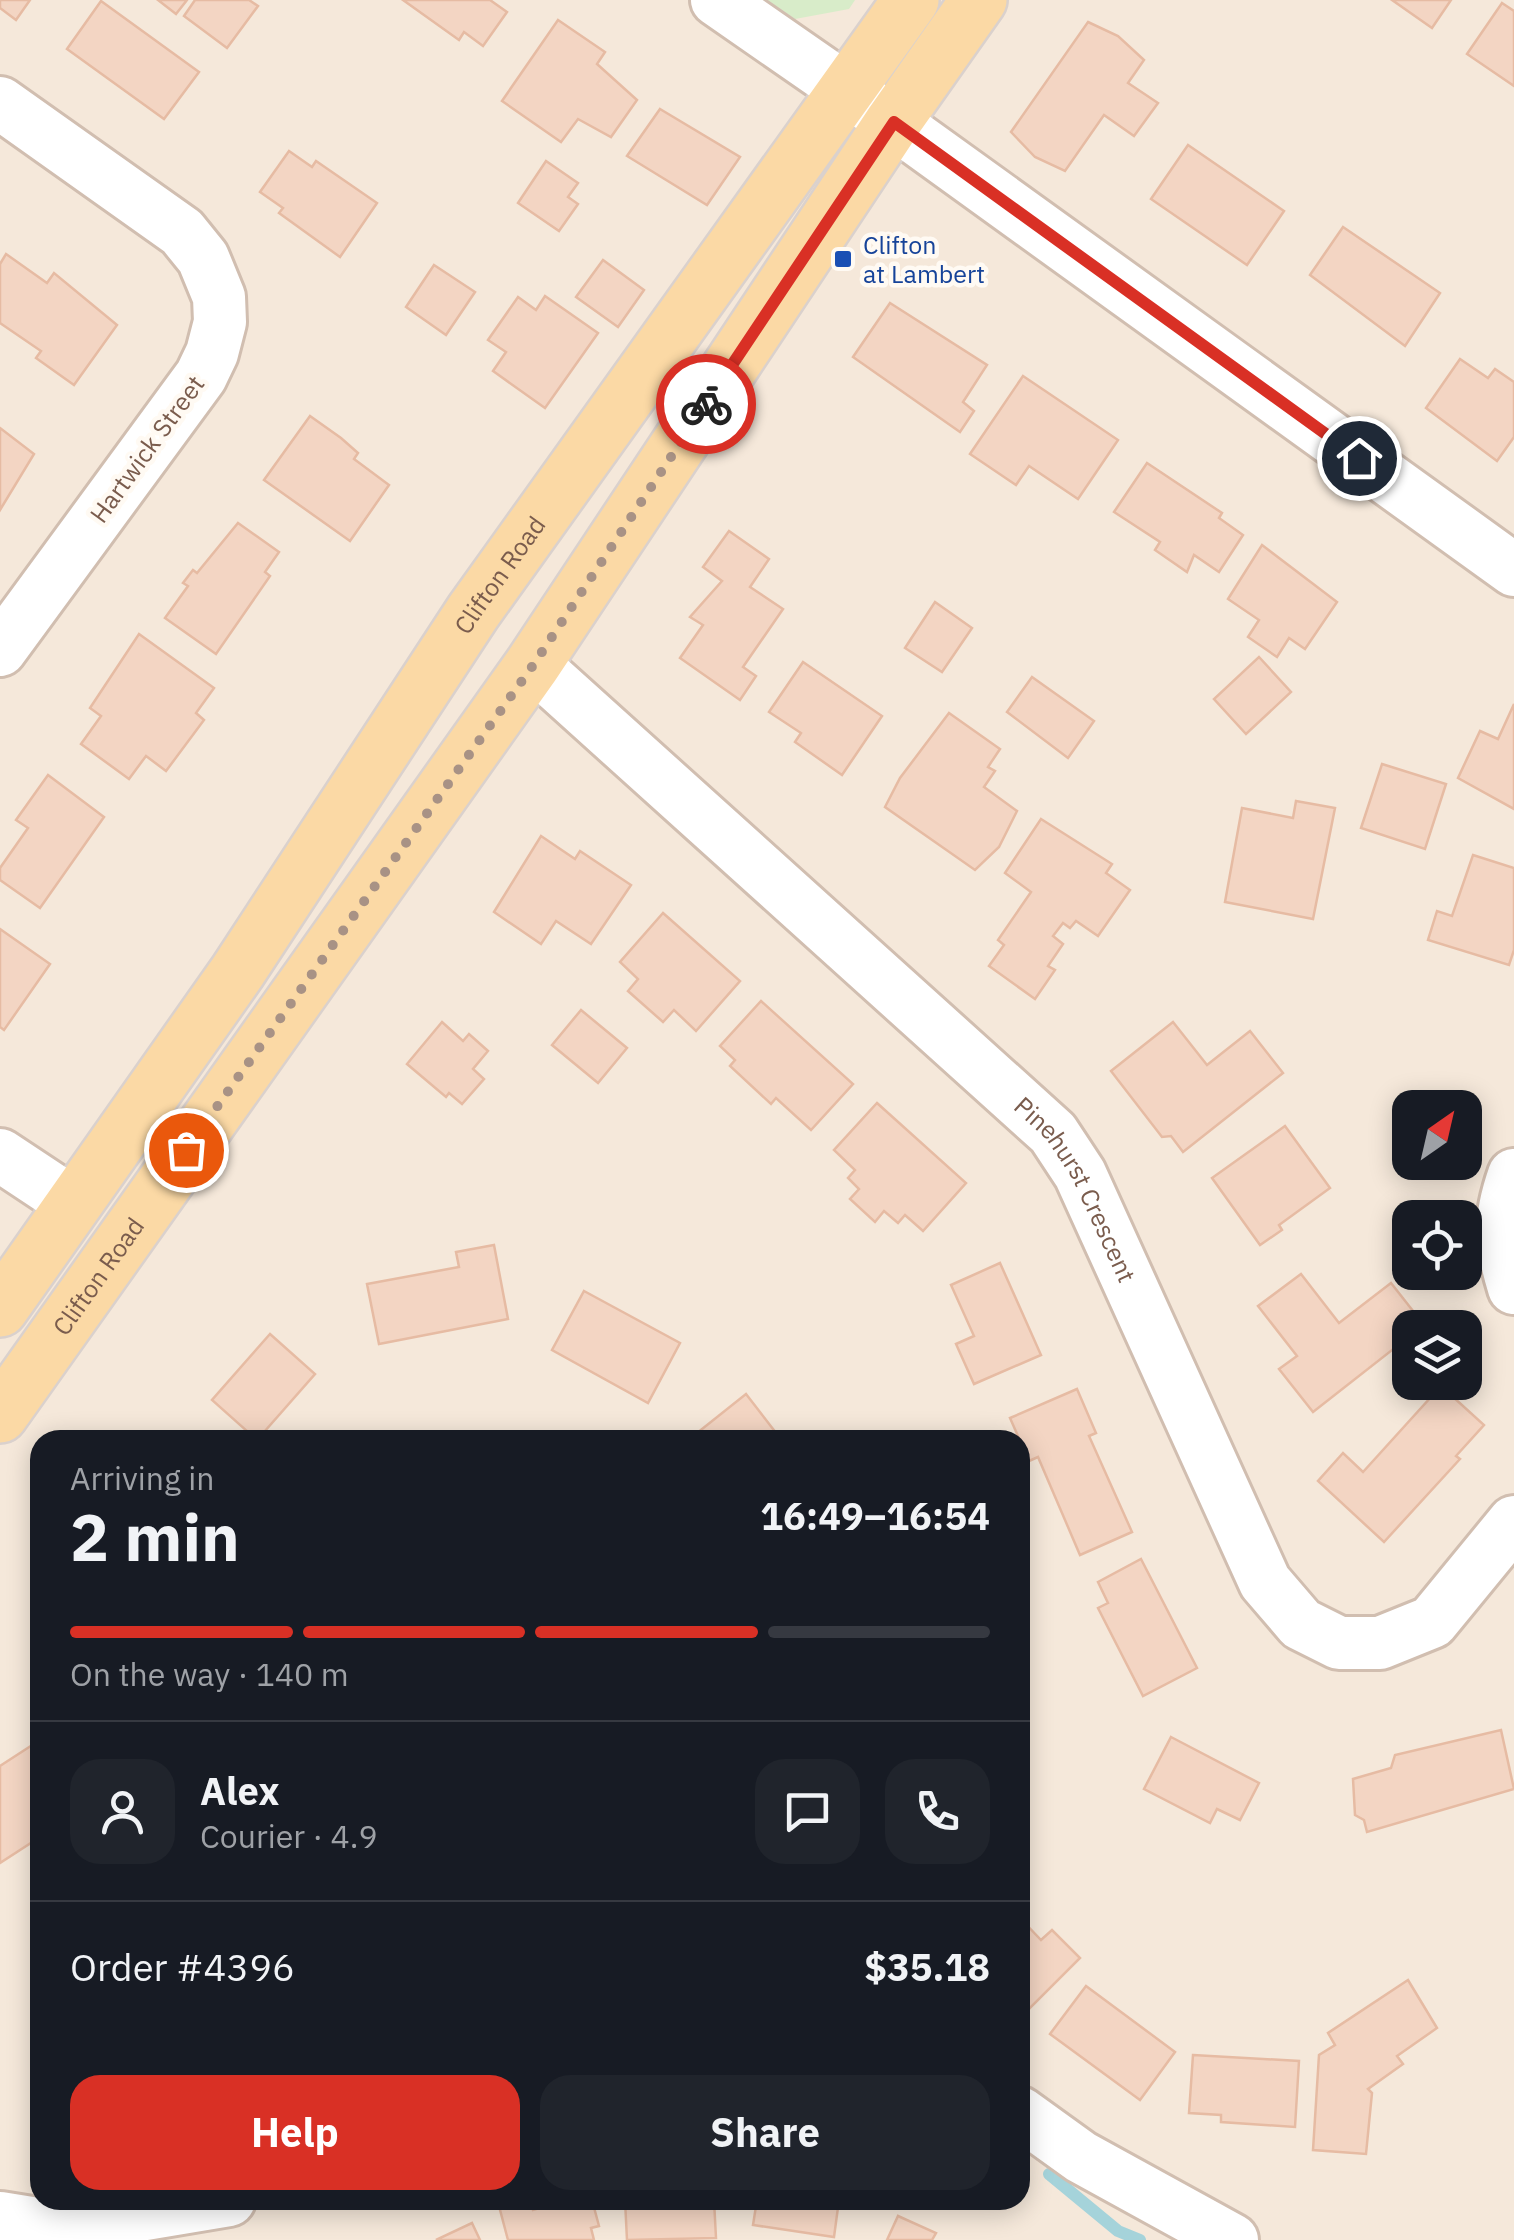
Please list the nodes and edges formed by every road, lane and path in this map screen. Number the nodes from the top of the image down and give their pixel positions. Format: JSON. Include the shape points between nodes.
{"nodes":[{"id":1,"x":718,"y":0,"type":"edge"},
{"id":2,"x":911,"y":0,"type":"edge"},
{"id":3,"x":980,"y":0,"type":"edge"},
{"id":4,"x":847,"y":89,"type":"junction"},
{"id":5,"x":0,"y":102,"type":"edge"},
{"id":6,"x":894,"y":122,"type":"junction"},
{"id":7,"x":1514,"y":570,"type":"edge"},
{"id":8,"x":0,"y":650,"type":"edge"},
{"id":9,"x":534,"y":664,"type":"junction"},
{"id":10,"x":0,"y":1155,"type":"edge"},
{"id":11,"x":1514,"y":1175,"type":"edge"},
{"id":12,"x":74,"y":1204,"type":"junction"},
{"id":13,"x":1514,"y":1288,"type":"edge"},
{"id":14,"x":0,"y":1309,"type":"edge"},
{"id":15,"x":0,"y":1415,"type":"edge"},
{"id":16,"x":1514,"y":1522,"type":"edge"},
{"id":17,"x":1030,"y":2120,"type":"edge"},
{"id":18,"x":169,"y":2210,"type":"edge"},
{"id":19,"x":0,"y":2218,"type":"edge"},
{"id":20,"x":1232,"y":2240,"type":"edge"}],
"edges":[{"from":1,"to":4,"type":"street"},
{"from":2,"to":4,"type":"main road","name":"Clifton Road"},
{"from":3,"to":6,"type":"main road","name":"Clifton Road"},
{"from":4,"to":6,"type":"street"},
{"from":4,"to":12,"type":"main road","name":"Clifton Road","via":[[473,612],[238,971]]},
{"from":5,"to":8,"type":"street","name":"Hartwick Street","via":[[182,232],[203,258],[220,297],[220,322],[201,376]]},
{"from":6,"to":7,"type":"street"},
{"from":6,"to":9,"type":"main road","name":"Clifton Road"},
{"from":9,"to":15,"type":"main road","name":"Clifton Road"},
{"from":9,"to":16,"type":"street","name":"Pinehurst Crescent","via":[[1053,1133],[1080,1174],[1265,1582],[1301,1624],[1339,1643],[1380,1644],[1432,1622]]},
{"from":10,"to":12,"type":"street"},
{"from":11,"to":13,"type":"street","via":[[1501,1212]]},
{"from":12,"to":14,"type":"main road","name":"Clifton Road"},
{"from":17,"to":20,"type":"street"},
{"from":18,"to":19,"type":"street","via":[[62,2228]]}]}
